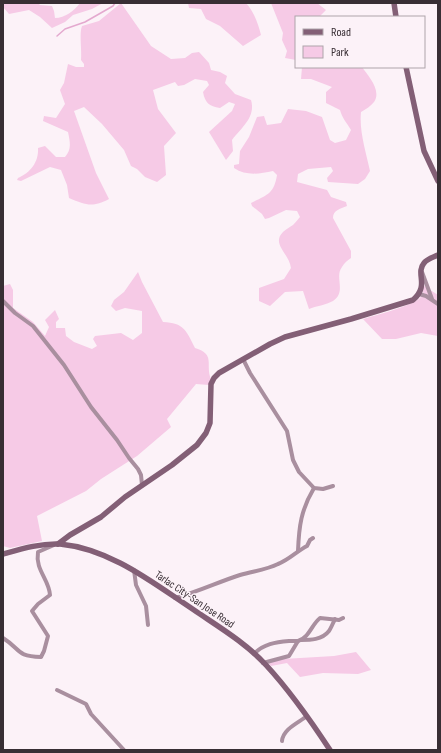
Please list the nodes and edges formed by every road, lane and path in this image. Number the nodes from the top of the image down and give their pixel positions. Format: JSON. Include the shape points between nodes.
{"nodes":[{"id":1,"x":394,"y":3,"type":"edge"},
{"id":2,"x":396,"y":16,"type":"edge"},
{"id":3,"x":406,"y":68,"type":"edge"},
{"id":4,"x":438,"y":181,"type":"edge"},
{"id":5,"x":438,"y":255,"type":"edge"},
{"id":6,"x":422,"y":270,"type":"junction"},
{"id":7,"x":419,"y":294,"type":"junction"},
{"id":8,"x":432,"y":299,"type":"junction"},
{"id":9,"x":3,"y":301,"type":"edge"},
{"id":10,"x":438,"y":304,"type":"edge"},
{"id":11,"x":243,"y":359,"type":"junction"},
{"id":12,"x":142,"y":485,"type":"junction"},
{"id":13,"x":333,"y":486,"type":"dead end"},
{"id":14,"x":314,"y":488,"type":"junction"},
{"id":15,"x":313,"y":538,"type":"dead end"},
{"id":16,"x":57,"y":544,"type":"junction"},
{"id":17,"x":298,"y":551,"type":"junction"},
{"id":18,"x":3,"y":554,"type":"edge"},
{"id":19,"x":134,"y":570,"type":"junction"},
{"id":20,"x":175,"y":598,"type":"junction"},
{"id":21,"x":343,"y":618,"type":"dead end"},
{"id":22,"x":335,"y":619,"type":"junction"},
{"id":23,"x":148,"y":625,"type":"dead end"},
{"id":24,"x":3,"y":638,"type":"edge"},
{"id":25,"x":299,"y":640,"type":"junction"},
{"id":26,"x":254,"y":654,"type":"junction"},
{"id":27,"x":263,"y":663,"type":"junction"},
{"id":28,"x":57,"y":690,"type":"dead end"},
{"id":29,"x":307,"y":716,"type":"junction"},
{"id":30,"x":282,"y":741,"type":"dead end"},
{"id":31,"x":124,"y":750,"type":"edge"},
{"id":32,"x":330,"y":750,"type":"edge"}],
"edges":[{"from":1,"to":2,"type":"street"},
{"from":3,"to":4,"type":"street","via":[[424,151]]},
{"from":5,"to":6,"type":"street","via":[[426,261]]},
{"from":6,"to":7,"type":"street","via":[[422,287]]},
{"from":6,"to":8,"type":"street"},
{"from":7,"to":8,"type":"street"},
{"from":7,"to":11,"type":"street","via":[[412,300],[284,337]]},
{"from":8,"to":10,"type":"street"},
{"from":9,"to":12,"type":"street","via":[[33,326],[64,365],[86,400],[140,472]]},
{"from":11,"to":12,"type":"street","via":[[219,373],[212,381],[210,423],[200,442]]},
{"from":11,"to":14,"type":"street","via":[[287,431],[293,460],[299,472]]},
{"from":12,"to":16,"type":"street","via":[[101,517]]},
{"from":13,"to":14,"type":"street"},
{"from":14,"to":17,"type":"street","via":[[305,503],[300,521]]},
{"from":15,"to":17,"type":"street","via":[[307,546]]},
{"from":16,"to":18,"type":"street","name":"Tarlac City-San Jose Road"},
{"from":16,"to":19,"type":"street","name":"Tarlac City-San Jose Road","via":[[92,552]]},
{"from":16,"to":24,"type":"street","via":[[38,552],[37,559],[41,573],[50,588],[50,595],[32,611],[48,636],[41,657],[23,655]]},
{"from":17,"to":20,"type":"street","via":[[280,564],[241,574]]},
{"from":19,"to":20,"type":"street","name":"Tarlac City-San Jose Road"},
{"from":19,"to":23,"type":"street","via":[[136,585],[146,606]]},
{"from":20,"to":26,"type":"street","name":"Tarlac City-San Jose Road"},
{"from":21,"to":22,"type":"street"},
{"from":22,"to":25,"type":"street","via":[[320,618]]},
{"from":22,"to":25,"type":"street","via":[[330,631],[324,635],[313,640]]},
{"from":25,"to":26,"type":"street","via":[[265,645]]},
{"from":25,"to":27,"type":"street","via":[[289,656]]},
{"from":26,"to":27,"type":"street","name":"Tarlac City-San Jose Road"},
{"from":27,"to":29,"type":"street","name":"Tarlac City-San Jose Road"},
{"from":28,"to":31,"type":"street","via":[[86,704],[91,714]]},
{"from":29,"to":30,"type":"street","via":[[286,732]]},
{"from":29,"to":32,"type":"street","name":"Tarlac City-San Jose Road"}]}
